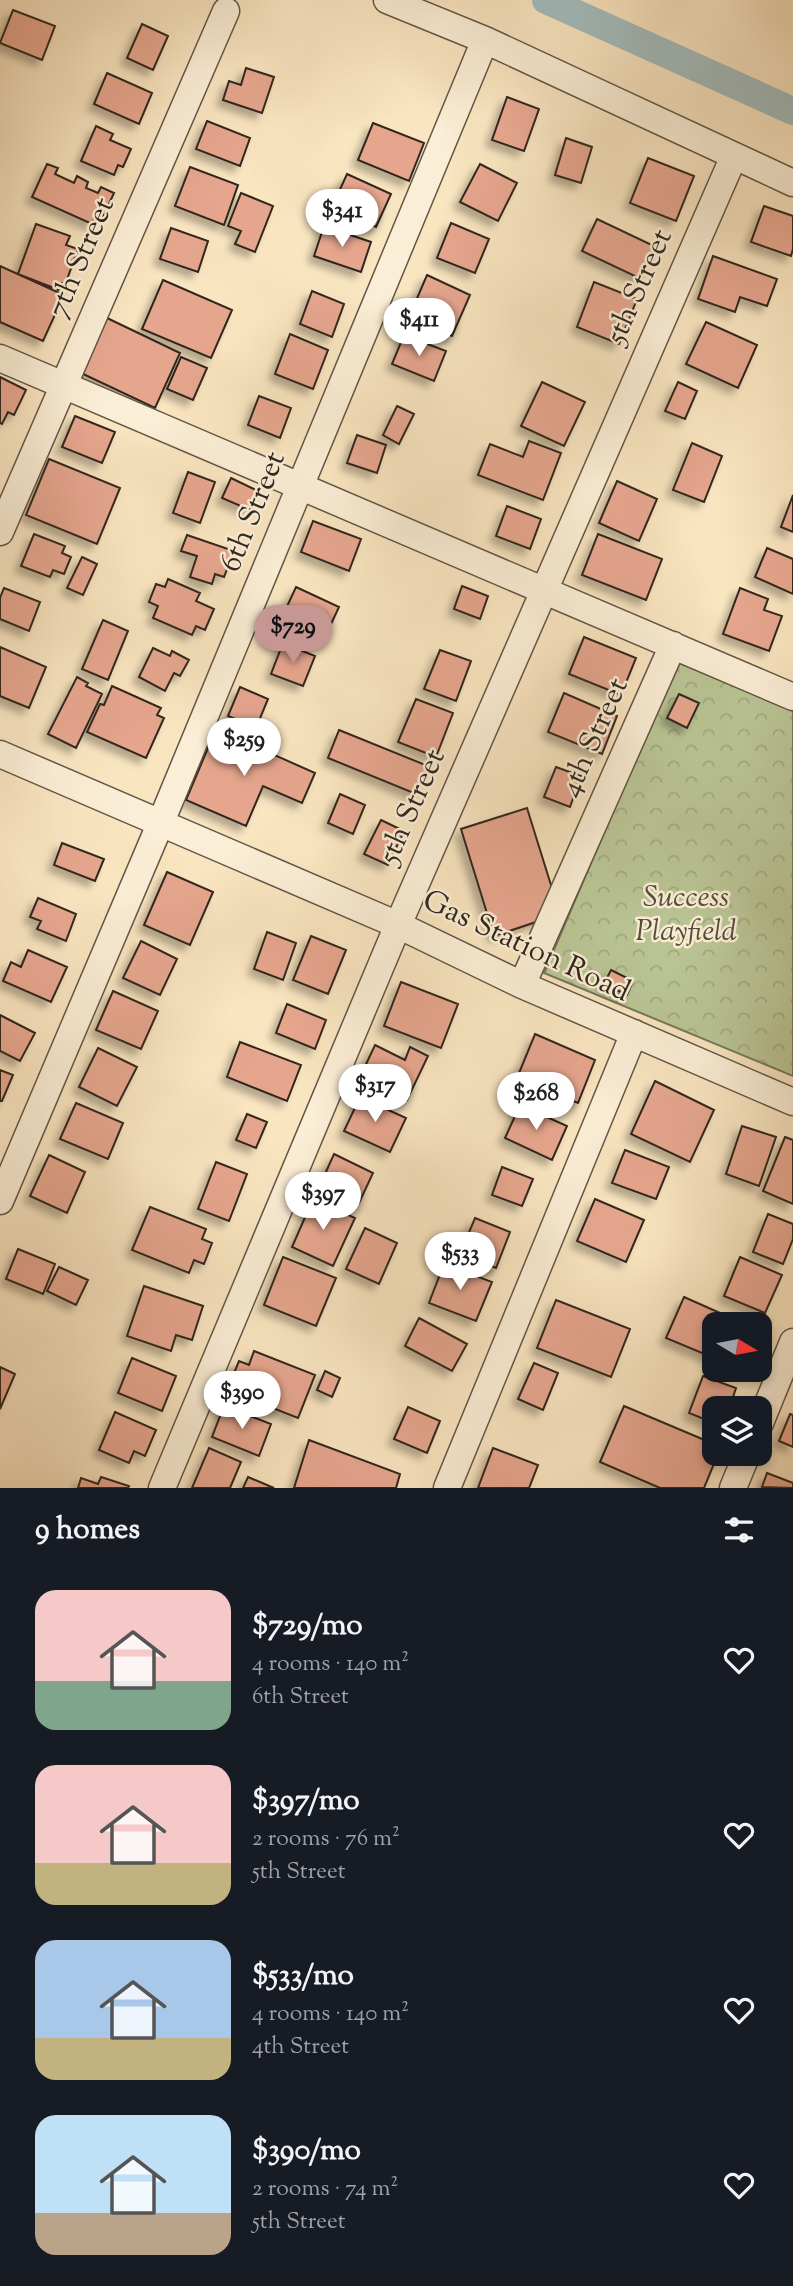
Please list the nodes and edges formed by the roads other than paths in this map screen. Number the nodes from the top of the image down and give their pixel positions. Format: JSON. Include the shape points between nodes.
{"nodes":[{"id":1,"x":387,"y":0,"type":"edge"},
{"id":2,"x":226,"y":11,"type":"dead end"},
{"id":3,"x":485,"y":40,"type":"junction"},
{"id":4,"x":734,"y":156,"type":"junction"},
{"id":5,"x":793,"y":183,"type":"edge"},
{"id":6,"x":0,"y":358,"type":"edge"},
{"id":7,"x":64,"y":385,"type":"junction"},
{"id":8,"x":300,"y":486,"type":"junction"},
{"id":9,"x":0,"y":532,"type":"edge"},
{"id":10,"x":545,"y":590,"type":"junction"},
{"id":11,"x":673,"y":645,"type":"junction"},
{"id":12,"x":791,"y":692,"type":"edge"},
{"id":13,"x":0,"y":754,"type":"edge"},
{"id":14,"x":161,"y":822,"type":"junction"},
{"id":15,"x":398,"y":925,"type":"junction"},
{"id":16,"x":522,"y":985,"type":"junction"},
{"id":17,"x":634,"y":1033,"type":"junction"},
{"id":18,"x":793,"y":1101,"type":"edge"},
{"id":19,"x":0,"y":1201,"type":"edge"},
{"id":20,"x":793,"y":1342,"type":"edge"},
{"id":21,"x":771,"y":1396,"type":"edge"},
{"id":22,"x":742,"y":1466,"type":"edge"},
{"id":23,"x":162,"y":1488,"type":"edge"},
{"id":24,"x":447,"y":1488,"type":"edge"},
{"id":25,"x":733,"y":1488,"type":"edge"}],
"edges":[{"from":1,"to":3,"type":"street"},
{"from":2,"to":7,"type":"street","name":"7th Street"},
{"from":3,"to":4,"type":"street"},
{"from":3,"to":8,"type":"street","name":"6th Street"},
{"from":4,"to":5,"type":"street"},
{"from":4,"to":10,"type":"street","name":"5th Street"},
{"from":6,"to":7,"type":"street"},
{"from":7,"to":8,"type":"street"},
{"from":7,"to":9,"type":"street","name":"7th Street"},
{"from":8,"to":10,"type":"street"},
{"from":8,"to":14,"type":"street","name":"6th Street"},
{"from":10,"to":11,"type":"street"},
{"from":10,"to":15,"type":"street","name":"5th Street"},
{"from":11,"to":12,"type":"street"},
{"from":11,"to":16,"type":"street","name":"4th Street"},
{"from":13,"to":14,"type":"street","name":"Gas Station Road"},
{"from":14,"to":15,"type":"street","name":"Gas Station Road"},
{"from":14,"to":19,"type":"street","name":"6th Street"},
{"from":15,"to":16,"type":"street","name":"Gas Station Road"},
{"from":15,"to":23,"type":"street","name":"5th Street"},
{"from":16,"to":17,"type":"street","name":"Gas Station Road"},
{"from":17,"to":18,"type":"street","name":"Gas Station Road"},
{"from":17,"to":24,"type":"street"},
{"from":20,"to":21,"type":"street"},
{"from":22,"to":25,"type":"street"}]}
